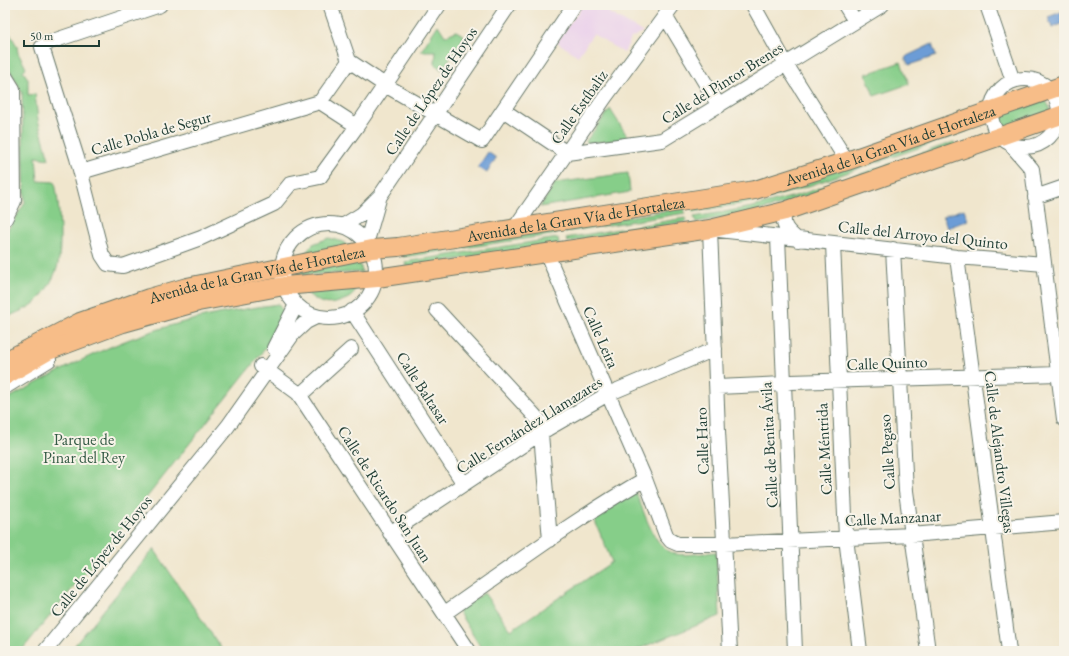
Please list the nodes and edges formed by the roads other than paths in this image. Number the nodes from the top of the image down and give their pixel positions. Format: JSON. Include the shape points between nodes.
{"nodes":[{"id":1,"x":160,"y":5,"type":"edge"},
{"id":2,"x":330,"y":5,"type":"edge"},
{"id":3,"x":439,"y":5,"type":"edge"},
{"id":4,"x":509,"y":5,"type":"edge"},
{"id":5,"x":574,"y":5,"type":"edge"},
{"id":6,"x":673,"y":5,"type":"edge"},
{"id":7,"x":753,"y":5,"type":"edge"},
{"id":8,"x":845,"y":5,"type":"edge"},
{"id":9,"x":882,"y":5,"type":"edge"},
{"id":10,"x":987,"y":5,"type":"edge"},
{"id":11,"x":664,"y":16,"type":"junction"},
{"id":12,"x":855,"y":22,"type":"junction"},
{"id":13,"x":349,"y":61,"type":"junction"},
{"id":14,"x":786,"y":64,"type":"junction"},
{"id":15,"x":5,"y":76,"type":"edge"},
{"id":16,"x":1013,"y":81,"type":"junction"},
{"id":17,"x":385,"y":84,"type":"junction"},
{"id":18,"x":1057,"y":88,"type":"edge"},
{"id":19,"x":320,"y":102,"type":"junction"},
{"id":20,"x":719,"y":106,"type":"junction"},
{"id":21,"x":503,"y":110,"type":"junction"},
{"id":22,"x":991,"y":111,"type":"junction"},
{"id":23,"x":436,"y":114,"type":"junction"},
{"id":24,"x":1062,"y":115,"type":"edge"},
{"id":25,"x":357,"y":126,"type":"junction"},
{"id":26,"x":1006,"y":141,"type":"junction"},
{"id":27,"x":1044,"y":143,"type":"junction"},
{"id":28,"x":567,"y":153,"type":"junction"},
{"id":29,"x":847,"y":161,"type":"junction"},
{"id":30,"x":1032,"y":169,"type":"junction"},
{"id":31,"x":81,"y":172,"type":"junction"},
{"id":32,"x":1064,"y":187,"type":"edge"},
{"id":33,"x":380,"y":196,"type":"junction"},
{"id":34,"x":1035,"y":197,"type":"junction"},
{"id":35,"x":785,"y":211,"type":"junction"},
{"id":36,"x":5,"y":219,"type":"edge"},
{"id":37,"x":344,"y":225,"type":"junction"},
{"id":38,"x":514,"y":229,"type":"junction"},
{"id":39,"x":710,"y":229,"type":"junction"},
{"id":40,"x":778,"y":237,"type":"junction"},
{"id":41,"x":798,"y":240,"type":"junction"},
{"id":42,"x":833,"y":244,"type":"junction"},
{"id":43,"x":369,"y":245,"type":"junction"},
{"id":44,"x":893,"y":249,"type":"junction"},
{"id":45,"x":546,"y":252,"type":"junction"},
{"id":46,"x":957,"y":257,"type":"junction"},
{"id":47,"x":1044,"y":264,"type":"junction"},
{"id":48,"x":281,"y":267,"type":"junction"},
{"id":49,"x":377,"y":278,"type":"junction"},
{"id":50,"x":284,"y":286,"type":"junction"},
{"id":51,"x":296,"y":305,"type":"junction"},
{"id":52,"x":436,"y":310,"type":"dead end"},
{"id":53,"x":352,"y":311,"type":"junction"},
{"id":54,"x":316,"y":317,"type":"junction"},
{"id":55,"x":80,"y":322,"type":"junction"},
{"id":56,"x":123,"y":323,"type":"junction"},
{"id":57,"x":351,"y":348,"type":"dead end"},
{"id":58,"x":715,"y":350,"type":"junction"},
{"id":59,"x":5,"y":352,"type":"edge"},
{"id":60,"x":5,"y":361,"type":"edge"},
{"id":61,"x":264,"y":368,"type":"junction"},
{"id":62,"x":1058,"y":374,"type":"junction"},
{"id":63,"x":5,"y":376,"type":"edge"},
{"id":64,"x":974,"y":377,"type":"junction"},
{"id":65,"x":899,"y":379,"type":"junction"},
{"id":66,"x":838,"y":381,"type":"junction"},
{"id":67,"x":783,"y":384,"type":"junction"},
{"id":68,"x":5,"y":387,"type":"edge"},
{"id":69,"x":717,"y":387,"type":"junction"},
{"id":70,"x":608,"y":394,"type":"junction"},
{"id":71,"x":300,"y":395,"type":"junction"},
{"id":72,"x":1064,"y":419,"type":"edge"},
{"id":73,"x":544,"y":432,"type":"junction"},
{"id":74,"x":645,"y":479,"type":"junction"},
{"id":75,"x":464,"y":484,"type":"junction"},
{"id":76,"x":1064,"y":522,"type":"edge"},
{"id":77,"x":993,"y":529,"type":"junction"},
{"id":78,"x":390,"y":533,"type":"junction"},
{"id":79,"x":911,"y":534,"type":"junction"},
{"id":80,"x":846,"y":538,"type":"junction"},
{"id":81,"x":550,"y":540,"type":"junction"},
{"id":82,"x":791,"y":540,"type":"junction"},
{"id":83,"x":724,"y":544,"type":"junction"},
{"id":84,"x":445,"y":613,"type":"junction"},
{"id":85,"x":45,"y":651,"type":"edge"},
{"id":86,"x":469,"y":651,"type":"edge"},
{"id":87,"x":730,"y":651,"type":"edge"},
{"id":88,"x":794,"y":651,"type":"edge"},
{"id":89,"x":860,"y":651,"type":"edge"},
{"id":90,"x":928,"y":651,"type":"edge"},
{"id":91,"x":1009,"y":651,"type":"edge"}],
"edges":[{"from":1,"to":31,"type":"street","via":[[50,42],[42,47]]},
{"from":2,"to":13,"type":"street"},
{"from":3,"to":17,"type":"street"},
{"from":4,"to":23,"type":"street","name":"Calle de López de Hoyos"},
{"from":5,"to":21,"type":"street"},
{"from":6,"to":11,"type":"street","name":"Calle Estíbaliz"},
{"from":7,"to":14,"type":"street"},
{"from":8,"to":12,"type":"street"},
{"from":9,"to":12,"type":"street","name":"Calle del Pintor Brenes"},
{"from":10,"to":16,"type":"street"},
{"from":11,"to":20,"type":"street"},
{"from":11,"to":28,"type":"street","name":"Calle Estíbaliz"},
{"from":12,"to":14,"type":"street","name":"Calle del Pintor Brenes"},
{"from":13,"to":17,"type":"street"},
{"from":13,"to":19,"type":"street"},
{"from":14,"to":20,"type":"street","name":"Calle del Pintor Brenes"},
{"from":14,"to":29,"type":"street"},
{"from":15,"to":36,"type":"street","via":[[13,90],[14,201]]},
{"from":16,"to":18,"type":"street","via":[[1023,78]]},
{"from":16,"to":22,"type":"street","via":[[999,90],[992,102]]},
{"from":17,"to":23,"type":"street"},
{"from":17,"to":25,"type":"street"},
{"from":18,"to":22,"type":"main road","name":"Avenida de la Gran Vía de Hortaleza"},
{"from":18,"to":24,"type":"street","via":[[1055,96]]},
{"from":19,"to":25,"type":"street"},
{"from":19,"to":31,"type":"street","name":"Calle Pobla de Segur"},
{"from":20,"to":28,"type":"street","name":"Calle del Pintor Brenes","via":[[662,140]]},
{"from":21,"to":23,"type":"street","via":[[482,141]]},
{"from":21,"to":28,"type":"street"},
{"from":22,"to":26,"type":"street","via":[[995,130]]},
{"from":22,"to":29,"type":"main road","name":"Avenida de la Gran Vía de Hortaleza"},
{"from":23,"to":33,"type":"street","name":"Calle de López de Hoyos"},
{"from":24,"to":26,"type":"main road","name":"Avenida de la Gran Vía de Hortaleza"},
{"from":24,"to":27,"type":"street"},
{"from":25,"to":31,"type":"street","name":"Calle Pobla de Segur","via":[[320,177],[290,183],[274,204],[201,238],[123,266],[108,264],[102,256]]},
{"from":26,"to":27,"type":"street","via":[[1025,148]]},
{"from":26,"to":30,"type":"street"},
{"from":26,"to":35,"type":"main road","name":"Avenida de la Gran Vía de Hortaleza"},
{"from":27,"to":30,"type":"street"},
{"from":28,"to":38,"type":"street","name":"Calle Estíbaliz"},
{"from":29,"to":38,"type":"main road","name":"Avenida de la Gran Vía de Hortaleza","via":[[755,190]]},
{"from":30,"to":34,"type":"street"},
{"from":32,"to":34,"type":"street"},
{"from":33,"to":37,"type":"street","name":"Calle de López de Hoyos","via":[[362,214]]},
{"from":33,"to":43,"type":"street","name":"Calle de López de Hoyos"},
{"from":34,"to":47,"type":"street"},
{"from":35,"to":39,"type":"main road","name":"Avenida de la Gran Vía de Hortaleza"},
{"from":35,"to":41,"type":"street","via":[[784,225]]},
{"from":37,"to":43,"type":"street","via":[[355,230]]},
{"from":37,"to":48,"type":"street","via":[[311,227],[295,239],[285,254]]},
{"from":38,"to":43,"type":"main road","name":"Avenida de la Gran Vía de Hortaleza","via":[[398,247]]},
{"from":39,"to":40,"type":"street","name":"Calle del Arroyo del Quinto"},
{"from":39,"to":45,"type":"main road","name":"Avenida de la Gran Vía de Hortaleza"},
{"from":39,"to":58,"type":"street","name":"Calle Haro"},
{"from":40,"to":41,"type":"street","name":"Calle del Arroyo del Quinto"},
{"from":40,"to":67,"type":"street","name":"Calle de Benita Ávila"},
{"from":41,"to":42,"type":"street","name":"Calle del Arroyo del Quinto"},
{"from":42,"to":44,"type":"street","name":"Calle del Arroyo del Quinto"},
{"from":42,"to":66,"type":"street","name":"Calle Méntrida"},
{"from":43,"to":48,"type":"main road","name":"Avenida de la Gran Vía de Hortaleza"},
{"from":43,"to":49,"type":"street"},
{"from":44,"to":46,"type":"street","name":"Calle del Arroyo del Quinto"},
{"from":44,"to":65,"type":"street","name":"Calle Pegaso"},
{"from":45,"to":49,"type":"main road","name":"Avenida de la Gran Vía de Hortaleza"},
{"from":45,"to":70,"type":"street","name":"Calle Leira"},
{"from":46,"to":47,"type":"street","name":"Calle del Arroyo del Quinto"},
{"from":46,"to":64,"type":"street","name":"Calle de Alejandro Villegas"},
{"from":47,"to":62,"type":"street"},
{"from":48,"to":50,"type":"street"},
{"from":48,"to":55,"type":"main road","name":"Avenida de la Gran Vía de Hortaleza","via":[[187,287]]},
{"from":49,"to":50,"type":"main road","name":"Avenida de la Gran Vía de Hortaleza"},
{"from":49,"to":53,"type":"street","via":[[375,287],[364,304]]},
{"from":50,"to":51,"type":"street"},
{"from":50,"to":56,"type":"main road","name":"Avenida de la Gran Vía de Hortaleza","via":[[198,302]]},
{"from":51,"to":54,"type":"street"},
{"from":51,"to":61,"type":"street","name":"Calle de López de Hoyos"},
{"from":52,"to":73,"type":"street"},
{"from":53,"to":54,"type":"street","via":[[343,317]]},
{"from":53,"to":75,"type":"street","name":"Calle Baltasar"},
{"from":54,"to":61,"type":"street","name":"Calle de López de Hoyos","via":[[293,334]]},
{"from":55,"to":59,"type":"street","name":"Avenida de la Gran Vía de Hortaleza"},
{"from":55,"to":60,"type":"main road","name":"Avenida de la Gran Vía de Hortaleza"},
{"from":56,"to":63,"type":"main road","name":"Avenida de la Gran Vía de Hortaleza","via":[[48,352]]},
{"from":56,"to":68,"type":"street","name":"Avenida de la Gran Vía de Hortaleza","via":[[50,360]]},
{"from":57,"to":71,"type":"street"},
{"from":58,"to":69,"type":"street","name":"Calle Haro"},
{"from":58,"to":70,"type":"street","name":"Calle Fernández Llamazares"},
{"from":61,"to":71,"type":"street","name":"Calle de Ricardo San Juan"},
{"from":61,"to":85,"type":"street","name":"Calle de López de Hoyos","via":[[228,426]]},
{"from":62,"to":64,"type":"street","name":"Calle Quinto"},
{"from":62,"to":72,"type":"street"},
{"from":64,"to":65,"type":"street","name":"Calle Quinto"},
{"from":64,"to":77,"type":"street","name":"Calle de Alejandro Villegas"},
{"from":65,"to":66,"type":"street","name":"Calle Quinto"},
{"from":65,"to":79,"type":"street","name":"Calle Pegaso"},
{"from":66,"to":67,"type":"street","name":"Calle Quinto"},
{"from":66,"to":80,"type":"street","name":"Calle Méntrida"},
{"from":67,"to":69,"type":"street","name":"Calle Quinto"},
{"from":67,"to":82,"type":"street","name":"Calle de Benita Ávila"},
{"from":69,"to":83,"type":"street","name":"Calle Haro"},
{"from":70,"to":73,"type":"street","name":"Calle Fernández Llamazares"},
{"from":70,"to":74,"type":"street","name":"Calle Leira"},
{"from":71,"to":78,"type":"street","name":"Calle de Ricardo San Juan"},
{"from":73,"to":75,"type":"street","name":"Calle Fernández Llamazares"},
{"from":73,"to":81,"type":"street"},
{"from":74,"to":81,"type":"street"},
{"from":74,"to":83,"type":"street","name":"Calle Leira","via":[[666,535],[671,541],[678,544]]},
{"from":75,"to":78,"type":"street","name":"Calle Fernández Llamazares"},
{"from":76,"to":77,"type":"street","name":"Calle Manzanar"},
{"from":77,"to":79,"type":"street","name":"Calle Manzanar"},
{"from":77,"to":91,"type":"street","name":"Calle de Alejandro Villegas"},
{"from":78,"to":84,"type":"street","name":"Calle de Ricardo San Juan"},
{"from":79,"to":80,"type":"street","name":"Calle Manzanar"},
{"from":79,"to":90,"type":"street","name":"Calle Pegaso"},
{"from":80,"to":82,"type":"street","name":"Calle Manzanar"},
{"from":80,"to":89,"type":"street","name":"Calle Méntrida"},
{"from":81,"to":84,"type":"street"},
{"from":82,"to":83,"type":"street","name":"Calle Manzanar"},
{"from":82,"to":88,"type":"street","name":"Calle de Benita Ávila"},
{"from":83,"to":87,"type":"street","name":"Calle Haro"},
{"from":84,"to":86,"type":"street","name":"Calle de Ricardo San Juan"}]}
